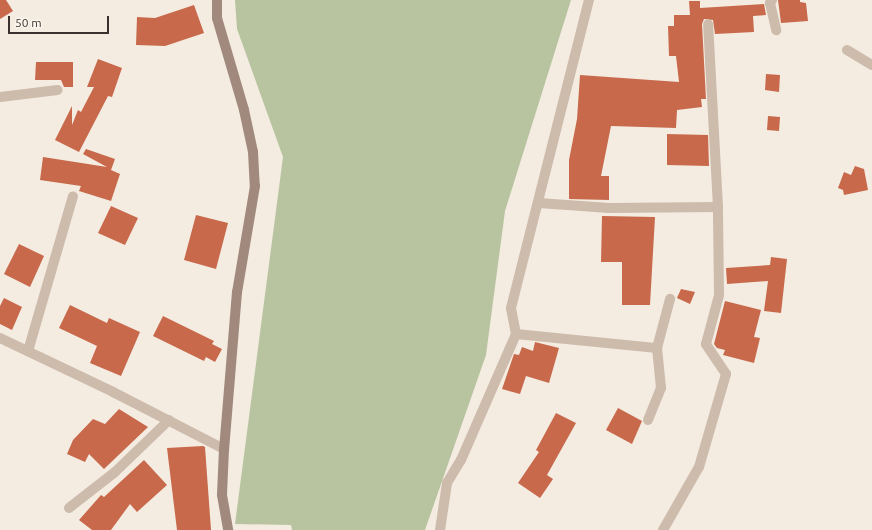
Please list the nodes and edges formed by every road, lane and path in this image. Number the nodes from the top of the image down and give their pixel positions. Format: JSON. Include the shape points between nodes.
{"nodes":[{"id":1,"x":217,"y":0,"type":"edge"},
{"id":2,"x":590,"y":0,"type":"edge"},
{"id":3,"x":772,"y":0,"type":"edge"},
{"id":4,"x":708,"y":24,"type":"dead end"},
{"id":5,"x":776,"y":30,"type":"dead end"},
{"id":6,"x":847,"y":50,"type":"dead end"},
{"id":7,"x":872,"y":65,"type":"edge"},
{"id":8,"x":58,"y":90,"type":"dead end"},
{"id":9,"x":0,"y":97,"type":"edge"},
{"id":10,"x":73,"y":196,"type":"dead end"},
{"id":11,"x":538,"y":203,"type":"junction"},
{"id":12,"x":718,"y":207,"type":"junction"},
{"id":13,"x":670,"y":299,"type":"dead end"},
{"id":14,"x":516,"y":334,"type":"junction"},
{"id":15,"x":0,"y":338,"type":"edge"},
{"id":16,"x":657,"y":348,"type":"junction"},
{"id":17,"x":28,"y":351,"type":"junction"},
{"id":18,"x":169,"y":420,"type":"junction"},
{"id":19,"x":648,"y":420,"type":"dead end"},
{"id":20,"x":224,"y":449,"type":"junction"},
{"id":21,"x":69,"y":508,"type":"dead end"},
{"id":22,"x":228,"y":530,"type":"edge"},
{"id":23,"x":440,"y":530,"type":"edge"},
{"id":24,"x":663,"y":530,"type":"edge"}],
"edges":[{"from":1,"to":20,"type":"street","via":[[217,18],[244,110],[253,152],[255,186],[238,292]]},
{"from":2,"to":11,"type":"street"},
{"from":3,"to":5,"type":"street","via":[[770,3]]},
{"from":4,"to":12,"type":"street"},
{"from":6,"to":7,"type":"street"},
{"from":8,"to":9,"type":"street"},
{"from":10,"to":17,"type":"street"},
{"from":11,"to":12,"type":"street","via":[[609,208]]},
{"from":11,"to":14,"type":"street","via":[[511,308]]},
{"from":12,"to":24,"type":"street","via":[[719,295],[706,344],[726,374],[699,467]]},
{"from":13,"to":16,"type":"street"},
{"from":14,"to":16,"type":"street"},
{"from":14,"to":23,"type":"street","via":[[461,460],[447,484]]},
{"from":15,"to":17,"type":"street"},
{"from":16,"to":19,"type":"street","via":[[661,388]]},
{"from":17,"to":18,"type":"street"},
{"from":18,"to":20,"type":"street"},
{"from":18,"to":21,"type":"street","via":[[115,472]]},
{"from":20,"to":22,"type":"street","via":[[222,496]]}]}
